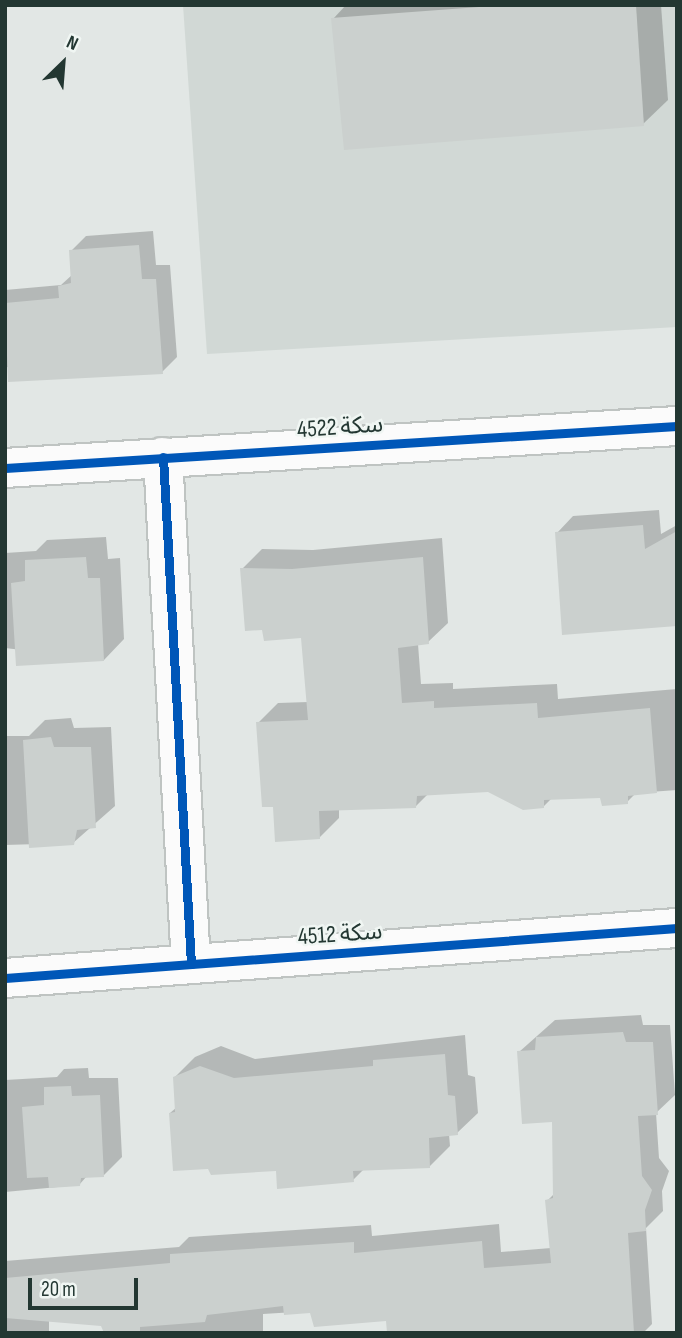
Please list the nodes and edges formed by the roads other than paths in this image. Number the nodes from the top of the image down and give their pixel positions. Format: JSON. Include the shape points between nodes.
{"nodes":[{"id":1,"x":677,"y":426,"type":"edge"},
{"id":2,"x":163,"y":457,"type":"junction"},
{"id":3,"x":5,"y":468,"type":"edge"},
{"id":4,"x":677,"y":928,"type":"edge"},
{"id":5,"x":191,"y":964,"type":"junction"},
{"id":6,"x":5,"y":978,"type":"edge"}],
"edges":[{"from":1,"to":2,"type":"street","name":"سكة 4522"},
{"from":2,"to":3,"type":"street","name":"سكة 4522"},
{"from":2,"to":5,"type":"street"},
{"from":4,"to":5,"type":"street","name":"سكة 4512"},
{"from":5,"to":6,"type":"street","name":"سكة 4512"}]}
